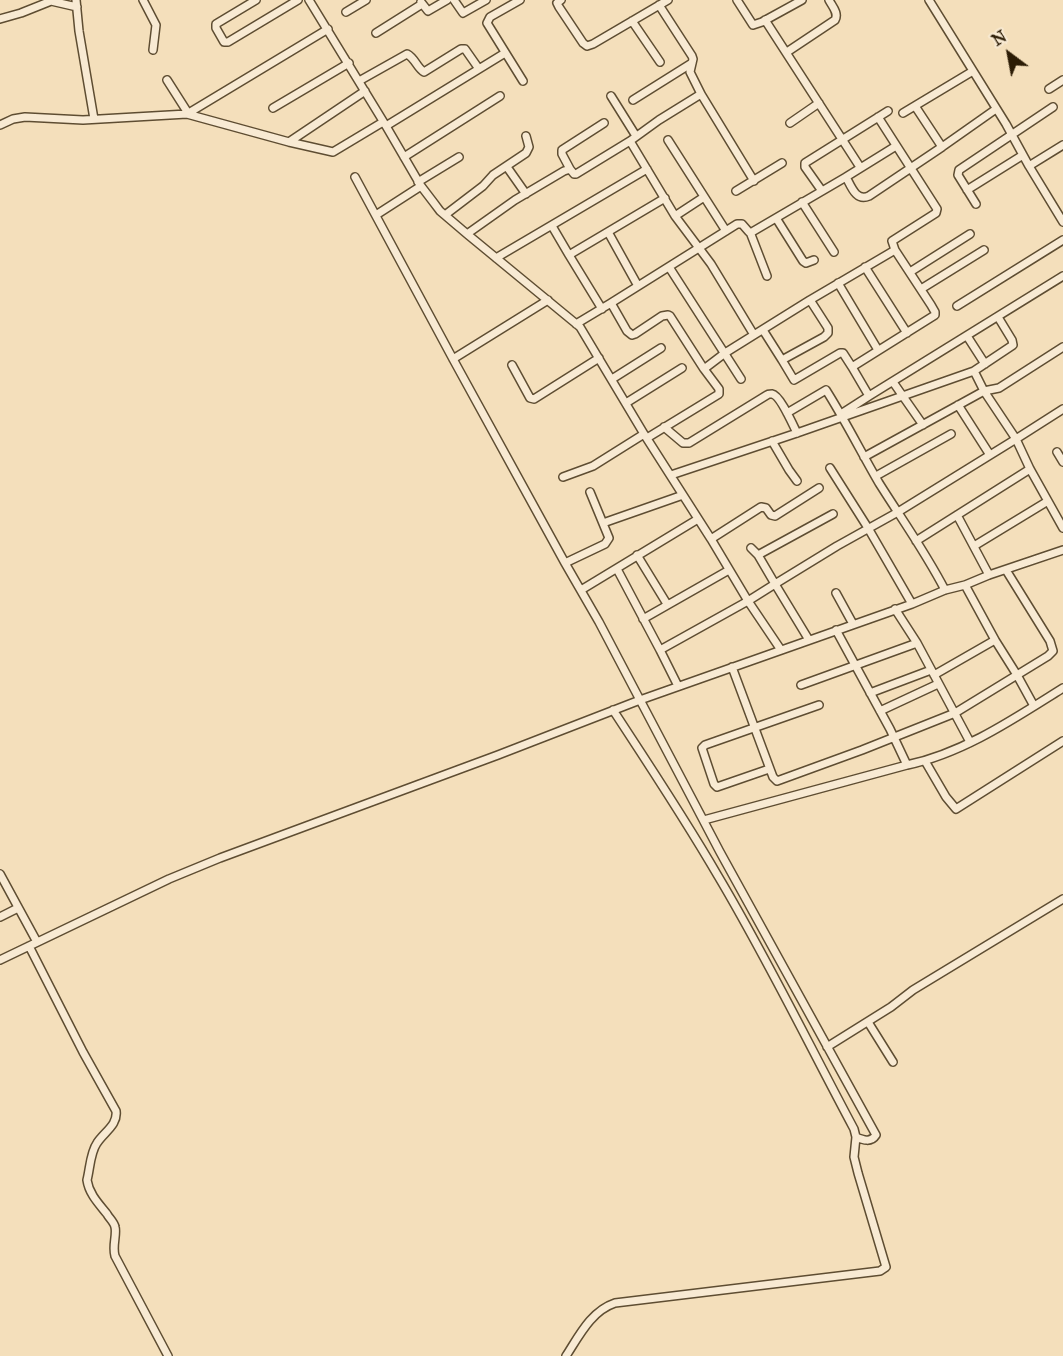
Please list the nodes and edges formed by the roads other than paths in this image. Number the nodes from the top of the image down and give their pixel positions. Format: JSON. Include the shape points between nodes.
{"nodes":[{"id":1,"x":50,"y":0,"type":"edge"},
{"id":2,"x":143,"y":0,"type":"edge"},
{"id":3,"x":256,"y":0,"type":"edge"},
{"id":4,"x":298,"y":0,"type":"edge"},
{"id":5,"x":309,"y":0,"type":"edge"},
{"id":6,"x":366,"y":0,"type":"edge"},
{"id":7,"x":447,"y":0,"type":"edge"},
{"id":8,"x":453,"y":0,"type":"edge"},
{"id":9,"x":486,"y":0,"type":"edge"},
{"id":10,"x":520,"y":0,"type":"edge"},
{"id":11,"x":561,"y":0,"type":"edge"},
{"id":12,"x":737,"y":0,"type":"edge"},
{"id":13,"x":802,"y":0,"type":"edge"},
{"id":14,"x":829,"y":0,"type":"edge"},
{"id":15,"x":929,"y":0,"type":"edge"},
{"id":16,"x":421,"y":2,"type":"edge"},
{"id":17,"x":664,"y":2,"type":"edge"},
{"id":18,"x":77,"y":3,"type":"edge"},
{"id":19,"x":346,"y":12,"type":"dead end"},
{"id":20,"x":0,"y":19,"type":"edge"},
{"id":21,"x":765,"y":20,"type":"junction"},
{"id":22,"x":632,"y":21,"type":"junction"},
{"id":23,"x":328,"y":30,"type":"junction"},
{"id":24,"x":376,"y":33,"type":"dead end"},
{"id":25,"x":153,"y":50,"type":"dead end"},
{"id":26,"x":787,"y":52,"type":"junction"},
{"id":27,"x":505,"y":53,"type":"junction"},
{"id":28,"x":660,"y":62,"type":"dead end"},
{"id":29,"x":349,"y":63,"type":"junction"},
{"id":30,"x":692,"y":63,"type":"junction"},
{"id":31,"x":479,"y":69,"type":"junction"},
{"id":32,"x":973,"y":71,"type":"junction"},
{"id":33,"x":167,"y":80,"type":"dead end"},
{"id":34,"x":1063,"y":80,"type":"edge"},
{"id":35,"x":359,"y":81,"type":"junction"},
{"id":36,"x":523,"y":81,"type":"dead end"},
{"id":37,"x":1049,"y":89,"type":"dead end"},
{"id":38,"x":365,"y":92,"type":"junction"},
{"id":39,"x":701,"y":94,"type":"junction"},
{"id":40,"x":500,"y":96,"type":"dead end"},
{"id":41,"x":611,"y":96,"type":"dead end"},
{"id":42,"x":633,"y":100,"type":"dead end"},
{"id":43,"x":819,"y":103,"type":"junction"},
{"id":44,"x":915,"y":106,"type":"junction"},
{"id":45,"x":1053,"y":107,"type":"dead end"},
{"id":46,"x":273,"y":108,"type":"dead end"},
{"id":47,"x":996,"y":109,"type":"junction"},
{"id":48,"x":888,"y":111,"type":"dead end"},
{"id":49,"x":903,"y":112,"type":"dead end"},
{"id":50,"x":188,"y":114,"type":"junction"},
{"id":51,"x":878,"y":117,"type":"junction"},
{"id":52,"x":94,"y":119,"type":"junction"},
{"id":53,"x":604,"y":123,"type":"dead end"},
{"id":54,"x":789,"y":123,"type":"dead end"},
{"id":55,"x":385,"y":124,"type":"junction"},
{"id":56,"x":0,"y":125,"type":"edge"},
{"id":57,"x":1012,"y":135,"type":"junction"},
{"id":58,"x":526,"y":136,"type":"dead end"},
{"id":59,"x":633,"y":139,"type":"junction"},
{"id":60,"x":668,"y":140,"type":"dead end"},
{"id":61,"x":843,"y":140,"type":"junction"},
{"id":62,"x":290,"y":142,"type":"junction"},
{"id":63,"x":896,"y":146,"type":"junction"},
{"id":64,"x":1061,"y":146,"type":"edge"},
{"id":65,"x":942,"y":147,"type":"junction"},
{"id":66,"x":1023,"y":155,"type":"junction"},
{"id":67,"x":1063,"y":155,"type":"edge"},
{"id":68,"x":404,"y":156,"type":"junction"},
{"id":69,"x":459,"y":157,"type":"dead end"},
{"id":70,"x":782,"y":163,"type":"dead end"},
{"id":71,"x":1029,"y":166,"type":"junction"},
{"id":72,"x":507,"y":167,"type":"junction"},
{"id":73,"x":860,"y":167,"type":"junction"},
{"id":74,"x":910,"y":168,"type":"junction"},
{"id":75,"x":570,"y":169,"type":"junction"},
{"id":76,"x":647,"y":169,"type":"junction"},
{"id":77,"x":355,"y":177,"type":"dead end"},
{"id":78,"x":846,"y":177,"type":"junction"},
{"id":79,"x":754,"y":181,"type":"junction"},
{"id":80,"x":419,"y":184,"type":"junction"},
{"id":81,"x":967,"y":190,"type":"junction"},
{"id":82,"x":736,"y":191,"type":"dead end"},
{"id":83,"x":822,"y":191,"type":"junction"},
{"id":84,"x":526,"y":194,"type":"junction"},
{"id":85,"x":704,"y":197,"type":"junction"},
{"id":86,"x":665,"y":198,"type":"junction"},
{"id":87,"x":802,"y":202,"type":"junction"},
{"id":88,"x":976,"y":204,"type":"dead end"},
{"id":89,"x":376,"y":215,"type":"junction"},
{"id":90,"x":445,"y":215,"type":"junction"},
{"id":91,"x":675,"y":216,"type":"junction"},
{"id":92,"x":776,"y":218,"type":"junction"},
{"id":93,"x":1063,"y":222,"type":"edge"},
{"id":94,"x":552,"y":226,"type":"junction"},
{"id":95,"x":726,"y":231,"type":"junction"},
{"id":96,"x":608,"y":232,"type":"junction"},
{"id":97,"x":750,"y":232,"type":"junction"},
{"id":98,"x":466,"y":234,"type":"junction"},
{"id":99,"x":970,"y":234,"type":"dead end"},
{"id":100,"x":1063,"y":240,"type":"edge"},
{"id":101,"x":699,"y":249,"type":"junction"},
{"id":102,"x":895,"y":250,"type":"junction"},
{"id":103,"x":984,"y":250,"type":"dead end"},
{"id":104,"x":834,"y":252,"type":"dead end"},
{"id":105,"x":569,"y":255,"type":"junction"},
{"id":106,"x":496,"y":258,"type":"junction"},
{"id":107,"x":814,"y":260,"type":"dead end"},
{"id":108,"x":669,"y":267,"type":"junction"},
{"id":109,"x":865,"y":267,"type":"junction"},
{"id":110,"x":910,"y":272,"type":"junction"},
{"id":111,"x":767,"y":276,"type":"dead end"},
{"id":112,"x":1063,"y":276,"type":"edge"},
{"id":113,"x":838,"y":283,"type":"junction"},
{"id":114,"x":638,"y":286,"type":"junction"},
{"id":115,"x":921,"y":290,"type":"junction"},
{"id":116,"x":548,"y":300,"type":"junction"},
{"id":117,"x":810,"y":300,"type":"junction"},
{"id":118,"x":611,"y":303,"type":"junction"},
{"id":119,"x":957,"y":306,"type":"dead end"},
{"id":120,"x":602,"y":309,"type":"junction"},
{"id":121,"x":998,"y":317,"type":"junction"},
{"id":122,"x":576,"y":324,"type":"junction"},
{"id":123,"x":763,"y":330,"type":"junction"},
{"id":124,"x":907,"y":333,"type":"junction"},
{"id":125,"x":754,"y":335,"type":"junction"},
{"id":126,"x":967,"y":336,"type":"junction"},
{"id":127,"x":661,"y":348,"type":"dead end"},
{"id":128,"x":1063,"y":348,"type":"edge"},
{"id":129,"x":878,"y":350,"type":"junction"},
{"id":130,"x":725,"y":353,"type":"junction"},
{"id":131,"x":599,"y":358,"type":"junction"},
{"id":132,"x":453,"y":359,"type":"junction"},
{"id":133,"x":782,"y":360,"type":"junction"},
{"id":134,"x":985,"y":364,"type":"junction"},
{"id":135,"x":512,"y":365,"type":"dead end"},
{"id":136,"x":852,"y":367,"type":"junction"},
{"id":137,"x":682,"y":368,"type":"dead end"},
{"id":138,"x":704,"y":369,"type":"junction"},
{"id":139,"x":974,"y":371,"type":"junction"},
{"id":140,"x":612,"y":379,"type":"junction"},
{"id":141,"x":741,"y":379,"type":"dead end"},
{"id":142,"x":893,"y":382,"type":"junction"},
{"id":143,"x":984,"y":391,"type":"junction"},
{"id":144,"x":869,"y":396,"type":"junction"},
{"id":145,"x":902,"y":397,"type":"junction"},
{"id":146,"x":626,"y":403,"type":"junction"},
{"id":147,"x":958,"y":405,"type":"junction"},
{"id":148,"x":1063,"y":409,"type":"edge"},
{"id":149,"x":787,"y":413,"type":"junction"},
{"id":150,"x":842,"y":416,"type":"junction"},
{"id":151,"x":923,"y":425,"type":"junction"},
{"id":152,"x":664,"y":427,"type":"junction"},
{"id":153,"x":797,"y":433,"type":"junction"},
{"id":154,"x":951,"y":434,"type":"dead end"},
{"id":155,"x":646,"y":436,"type":"junction"},
{"id":156,"x":1016,"y":439,"type":"junction"},
{"id":157,"x":772,"y":441,"type":"junction"},
{"id":158,"x":1057,"y":452,"type":"dead end"},
{"id":159,"x":990,"y":455,"type":"junction"},
{"id":160,"x":864,"y":457,"type":"junction"},
{"id":161,"x":1063,"y":462,"type":"edge"},
{"id":162,"x":830,"y":468,"type":"dead end"},
{"id":163,"x":1030,"y":469,"type":"junction"},
{"id":164,"x":671,"y":475,"type":"junction"},
{"id":165,"x":876,"y":476,"type":"junction"},
{"id":166,"x":563,"y":477,"type":"dead end"},
{"id":167,"x":797,"y":481,"type":"dead end"},
{"id":168,"x":819,"y":488,"type":"dead end"},
{"id":169,"x":590,"y":492,"type":"dead end"},
{"id":170,"x":683,"y":495,"type":"junction"},
{"id":171,"x":1048,"y":501,"type":"junction"},
{"id":172,"x":898,"y":512,"type":"junction"},
{"id":173,"x":832,"y":514,"type":"dead end"},
{"id":174,"x":957,"y":515,"type":"junction"},
{"id":175,"x":698,"y":519,"type":"junction"},
{"id":176,"x":603,"y":523,"type":"junction"},
{"id":177,"x":868,"y":528,"type":"junction"},
{"id":178,"x":1063,"y":528,"type":"edge"},
{"id":179,"x":711,"y":539,"type":"junction"},
{"id":180,"x":916,"y":541,"type":"junction"},
{"id":181,"x":974,"y":546,"type":"junction"},
{"id":182,"x":751,"y":548,"type":"dead end"},
{"id":183,"x":1063,"y":550,"type":"edge"},
{"id":184,"x":637,"y":555,"type":"junction"},
{"id":185,"x":758,"y":555,"type":"junction"},
{"id":186,"x":565,"y":563,"type":"junction"},
{"id":187,"x":616,"y":569,"type":"junction"},
{"id":188,"x":729,"y":570,"type":"junction"},
{"id":189,"x":1006,"y":570,"type":"junction"},
{"id":190,"x":989,"y":575,"type":"junction"},
{"id":191,"x":775,"y":584,"type":"junction"},
{"id":192,"x":965,"y":585,"type":"junction"},
{"id":193,"x":581,"y":590,"type":"junction"},
{"id":194,"x":945,"y":590,"type":"junction"},
{"id":195,"x":836,"y":593,"type":"dead end"},
{"id":196,"x":748,"y":601,"type":"junction"},
{"id":197,"x":666,"y":604,"type":"junction"},
{"id":198,"x":912,"y":604,"type":"junction"},
{"id":199,"x":895,"y":609,"type":"junction"},
{"id":200,"x":643,"y":619,"type":"junction"},
{"id":201,"x":853,"y":624,"type":"junction"},
{"id":202,"x":836,"y":630,"type":"junction"},
{"id":203,"x":809,"y":640,"type":"junction"},
{"id":204,"x":994,"y":640,"type":"junction"},
{"id":205,"x":917,"y":644,"type":"junction"},
{"id":206,"x":660,"y":650,"type":"junction"},
{"id":207,"x":781,"y":650,"type":"junction"},
{"id":208,"x":855,"y":664,"type":"junction"},
{"id":209,"x":732,"y":667,"type":"junction"},
{"id":210,"x":932,"y":672,"type":"junction"},
{"id":211,"x":1017,"y":675,"type":"junction"},
{"id":212,"x":938,"y":684,"type":"junction"},
{"id":213,"x":801,"y":685,"type":"dead end"},
{"id":214,"x":678,"y":686,"type":"junction"},
{"id":215,"x":1063,"y":688,"type":"edge"},
{"id":216,"x":870,"y":693,"type":"junction"},
{"id":217,"x":640,"y":700,"type":"junction"},
{"id":218,"x":819,"y":705,"type":"dead end"},
{"id":219,"x":1034,"y":706,"type":"junction"},
{"id":220,"x":613,"y":710,"type":"junction"},
{"id":221,"x":880,"y":711,"type":"junction"},
{"id":222,"x":955,"y":713,"type":"junction"},
{"id":223,"x":754,"y":729,"type":"junction"},
{"id":224,"x":894,"y":737,"type":"junction"},
{"id":225,"x":1063,"y":741,"type":"edge"},
{"id":226,"x":970,"y":742,"type":"junction"},
{"id":227,"x":925,"y":761,"type":"junction"},
{"id":228,"x":907,"y":765,"type":"junction"},
{"id":229,"x":769,"y":769,"type":"junction"},
{"id":230,"x":704,"y":820,"type":"junction"},
{"id":231,"x":0,"y":874,"type":"edge"},
{"id":232,"x":1063,"y":899,"type":"edge"},
{"id":233,"x":18,"y":908,"type":"junction"},
{"id":234,"x":0,"y":917,"type":"edge"},
{"id":235,"x":37,"y":942,"type":"junction"},
{"id":236,"x":29,"y":946,"type":"junction"},
{"id":237,"x":0,"y":960,"type":"edge"},
{"id":238,"x":868,"y":1022,"type":"junction"},
{"id":239,"x":827,"y":1047,"type":"junction"},
{"id":240,"x":893,"y":1062,"type":"dead end"},
{"id":241,"x":856,"y":1137,"type":"junction"},
{"id":242,"x":168,"y":1356,"type":"edge"},
{"id":243,"x":566,"y":1356,"type":"edge"}],
"edges":[{"from":1,"to":18,"type":"street"},
{"from":1,"to":20,"type":"street"},
{"from":2,"to":25,"type":"street","via":[[156,25]]},
{"from":3,"to":4,"type":"street","via":[[216,24],[224,42]]},
{"from":5,"to":23,"type":"street"},
{"from":6,"to":19,"type":"street"},
{"from":7,"to":16,"type":"street","via":[[428,11]]},
{"from":8,"to":9,"type":"street","via":[[463,13]]},
{"from":10,"to":27,"type":"street","via":[[490,17],[487,23]]},
{"from":11,"to":22,"type":"street","via":[[557,3],[559,7],[585,46]]},
{"from":12,"to":21,"type":"street","via":[[753,25]]},
{"from":13,"to":21,"type":"street"},
{"from":14,"to":26,"type":"street","via":[[837,13],[835,20]]},
{"from":15,"to":32,"type":"street"},
{"from":16,"to":24,"type":"street"},
{"from":17,"to":22,"type":"street"},
{"from":17,"to":30,"type":"street"},
{"from":18,"to":52,"type":"street"},
{"from":21,"to":26,"type":"street"},
{"from":22,"to":28,"type":"street"},
{"from":23,"to":29,"type":"street"},
{"from":23,"to":50,"type":"street"},
{"from":26,"to":43,"type":"street"},
{"from":27,"to":31,"type":"street"},
{"from":27,"to":36,"type":"street"},
{"from":29,"to":35,"type":"street"},
{"from":29,"to":46,"type":"street"},
{"from":30,"to":39,"type":"street","via":[[690,72]]},
{"from":30,"to":42,"type":"street"},
{"from":31,"to":35,"type":"street","via":[[465,49],[424,72],[407,54]]},
{"from":31,"to":55,"type":"street"},
{"from":32,"to":44,"type":"street"},
{"from":32,"to":47,"type":"street"},
{"from":33,"to":50,"type":"street"},
{"from":34,"to":37,"type":"street"},
{"from":35,"to":38,"type":"street"},
{"from":38,"to":55,"type":"street"},
{"from":38,"to":62,"type":"street"},
{"from":39,"to":59,"type":"street"},
{"from":39,"to":79,"type":"street"},
{"from":40,"to":68,"type":"street"},
{"from":41,"to":59,"type":"street"},
{"from":43,"to":54,"type":"street"},
{"from":43,"to":61,"type":"street"},
{"from":44,"to":49,"type":"street"},
{"from":44,"to":65,"type":"street"},
{"from":45,"to":57,"type":"street"},
{"from":47,"to":57,"type":"street"},
{"from":47,"to":65,"type":"street"},
{"from":48,"to":51,"type":"street"},
{"from":50,"to":52,"type":"street"},
{"from":50,"to":62,"type":"street"},
{"from":51,"to":61,"type":"street"},
{"from":51,"to":63,"type":"street"},
{"from":52,"to":56,"type":"street","via":[[25,117]]},
{"from":53,"to":75,"type":"street","via":[[562,150]]},
{"from":55,"to":62,"type":"street","via":[[333,153]]},
{"from":55,"to":68,"type":"street"},
{"from":57,"to":66,"type":"street"},
{"from":57,"to":81,"type":"street","via":[[959,170]]},
{"from":58,"to":72,"type":"street","via":[[529,149]]},
{"from":59,"to":75,"type":"street","via":[[576,174]]},
{"from":59,"to":76,"type":"street"},
{"from":60,"to":85,"type":"street"},
{"from":61,"to":73,"type":"street"},
{"from":61,"to":83,"type":"street","via":[[804,163]]},
{"from":63,"to":73,"type":"street"},
{"from":63,"to":74,"type":"street"},
{"from":64,"to":67,"type":"street"},
{"from":64,"to":71,"type":"street"},
{"from":65,"to":74,"type":"street"},
{"from":66,"to":71,"type":"street"},
{"from":66,"to":81,"type":"street"},
{"from":68,"to":80,"type":"street"},
{"from":69,"to":80,"type":"street"},
{"from":70,"to":79,"type":"street"},
{"from":71,"to":93,"type":"street"},
{"from":72,"to":84,"type":"street"},
{"from":72,"to":90,"type":"street"},
{"from":73,"to":78,"type":"street"},
{"from":74,"to":78,"type":"street","via":[[864,198],[856,194]]},
{"from":74,"to":102,"type":"street","via":[[937,212],[892,241]]},
{"from":75,"to":84,"type":"street"},
{"from":76,"to":86,"type":"street"},
{"from":76,"to":94,"type":"street"},
{"from":77,"to":89,"type":"street"},
{"from":78,"to":83,"type":"street"},
{"from":79,"to":82,"type":"street"},
{"from":80,"to":89,"type":"street"},
{"from":80,"to":90,"type":"street"},
{"from":81,"to":88,"type":"street"},
{"from":83,"to":87,"type":"street"},
{"from":84,"to":98,"type":"street"},
{"from":85,"to":91,"type":"street"},
{"from":85,"to":95,"type":"street"},
{"from":86,"to":91,"type":"street"},
{"from":86,"to":96,"type":"street"},
{"from":87,"to":92,"type":"street"},
{"from":87,"to":104,"type":"street"},
{"from":89,"to":132,"type":"street"},
{"from":90,"to":98,"type":"street"},
{"from":91,"to":101,"type":"street"},
{"from":92,"to":97,"type":"street"},
{"from":92,"to":107,"type":"street","via":[[803,261]]},
{"from":94,"to":105,"type":"street"},
{"from":94,"to":106,"type":"street"},
{"from":95,"to":97,"type":"street","via":[[740,223]]},
{"from":95,"to":101,"type":"street"},
{"from":96,"to":105,"type":"street"},
{"from":96,"to":114,"type":"street"},
{"from":97,"to":111,"type":"street"},
{"from":98,"to":106,"type":"street"},
{"from":99,"to":110,"type":"street"},
{"from":100,"to":119,"type":"street"},
{"from":101,"to":108,"type":"street"},
{"from":101,"to":125,"type":"street"},
{"from":102,"to":109,"type":"street"},
{"from":102,"to":110,"type":"street"},
{"from":103,"to":115,"type":"street"},
{"from":105,"to":120,"type":"street"},
{"from":106,"to":116,"type":"street"},
{"from":108,"to":114,"type":"street"},
{"from":108,"to":130,"type":"street"},
{"from":109,"to":113,"type":"street"},
{"from":109,"to":124,"type":"street"},
{"from":110,"to":115,"type":"street"},
{"from":112,"to":121,"type":"street"},
{"from":113,"to":117,"type":"street"},
{"from":113,"to":129,"type":"street"},
{"from":114,"to":118,"type":"street"},
{"from":115,"to":124,"type":"street","via":[[935,315]]},
{"from":116,"to":122,"type":"street"},
{"from":116,"to":132,"type":"street"},
{"from":117,"to":123,"type":"street"},
{"from":117,"to":133,"type":"street","via":[[828,333]]},
{"from":118,"to":120,"type":"street"},
{"from":118,"to":138,"type":"street","via":[[632,335],[662,316],[670,316]]},
{"from":120,"to":122,"type":"street"},
{"from":121,"to":126,"type":"street"},
{"from":121,"to":134,"type":"street","via":[[1013,345]]},
{"from":122,"to":131,"type":"street"},
{"from":123,"to":125,"type":"street"},
{"from":123,"to":133,"type":"street"},
{"from":124,"to":129,"type":"street"},
{"from":125,"to":130,"type":"street"},
{"from":126,"to":134,"type":"street"},
{"from":126,"to":142,"type":"street"},
{"from":127,"to":140,"type":"street"},
{"from":128,"to":143,"type":"street","via":[[999,388]]},
{"from":129,"to":136,"type":"street"},
{"from":130,"to":138,"type":"street"},
{"from":130,"to":141,"type":"street"},
{"from":131,"to":135,"type":"street","via":[[534,399]]},
{"from":131,"to":140,"type":"street"},
{"from":132,"to":186,"type":"street"},
{"from":133,"to":136,"type":"street","via":[[794,380],[840,353]]},
{"from":134,"to":139,"type":"street"},
{"from":136,"to":144,"type":"street"},
{"from":137,"to":146,"type":"street"},
{"from":138,"to":152,"type":"street","via":[[718,394]]},
{"from":139,"to":143,"type":"street"},
{"from":139,"to":145,"type":"street"},
{"from":140,"to":146,"type":"street"},
{"from":142,"to":144,"type":"street"},
{"from":142,"to":145,"type":"street"},
{"from":143,"to":147,"type":"street"},
{"from":143,"to":156,"type":"street"},
{"from":144,"to":150,"type":"street"},
{"from":145,"to":150,"type":"street"},
{"from":145,"to":151,"type":"street"},
{"from":146,"to":155,"type":"street"},
{"from":147,"to":151,"type":"street"},
{"from":147,"to":159,"type":"street"},
{"from":148,"to":156,"type":"street"},
{"from":149,"to":150,"type":"street","via":[[826,390]]},
{"from":149,"to":152,"type":"street","via":[[776,395],[770,394],[689,443],[683,443]]},
{"from":149,"to":153,"type":"street"},
{"from":150,"to":153,"type":"street"},
{"from":150,"to":160,"type":"street"},
{"from":151,"to":160,"type":"street"},
{"from":152,"to":155,"type":"street"},
{"from":153,"to":157,"type":"street"},
{"from":154,"to":165,"type":"street"},
{"from":155,"to":164,"type":"street"},
{"from":155,"to":166,"type":"street"},
{"from":156,"to":159,"type":"street"},
{"from":156,"to":163,"type":"street"},
{"from":157,"to":164,"type":"street"},
{"from":157,"to":167,"type":"street"},
{"from":158,"to":161,"type":"street"},
{"from":159,"to":172,"type":"street"},
{"from":160,"to":165,"type":"street"},
{"from":162,"to":177,"type":"street"},
{"from":163,"to":171,"type":"street"},
{"from":163,"to":174,"type":"street"},
{"from":164,"to":170,"type":"street"},
{"from":165,"to":172,"type":"street"},
{"from":168,"to":179,"type":"street","via":[[775,516],[761,507]]},
{"from":169,"to":176,"type":"street"},
{"from":170,"to":175,"type":"street"},
{"from":170,"to":176,"type":"street"},
{"from":171,"to":178,"type":"street"},
{"from":171,"to":181,"type":"street"},
{"from":172,"to":177,"type":"street"},
{"from":172,"to":180,"type":"street"},
{"from":173,"to":185,"type":"street"},
{"from":174,"to":180,"type":"street"},
{"from":174,"to":181,"type":"street"},
{"from":175,"to":179,"type":"street"},
{"from":175,"to":184,"type":"street"},
{"from":176,"to":186,"type":"street","via":[[608,541]]},
{"from":177,"to":191,"type":"street"},
{"from":177,"to":198,"type":"street"},
{"from":179,"to":188,"type":"street"},
{"from":180,"to":194,"type":"street"},
{"from":181,"to":190,"type":"street"},
{"from":182,"to":185,"type":"street"},
{"from":183,"to":189,"type":"street"},
{"from":184,"to":187,"type":"street"},
{"from":184,"to":197,"type":"street"},
{"from":185,"to":191,"type":"street"},
{"from":186,"to":193,"type":"street"},
{"from":187,"to":193,"type":"street"},
{"from":187,"to":200,"type":"street"},
{"from":188,"to":196,"type":"street"},
{"from":188,"to":197,"type":"street"},
{"from":189,"to":190,"type":"street"},
{"from":189,"to":211,"type":"street","via":[[1053,651]]},
{"from":190,"to":192,"type":"street"},
{"from":191,"to":196,"type":"street"},
{"from":191,"to":203,"type":"street"},
{"from":192,"to":194,"type":"street"},
{"from":192,"to":204,"type":"street"},
{"from":193,"to":217,"type":"street"},
{"from":194,"to":198,"type":"street"},
{"from":195,"to":201,"type":"street"},
{"from":196,"to":206,"type":"street"},
{"from":196,"to":207,"type":"street"},
{"from":197,"to":200,"type":"street"},
{"from":198,"to":199,"type":"street"},
{"from":199,"to":201,"type":"street"},
{"from":199,"to":205,"type":"street"},
{"from":200,"to":206,"type":"street"},
{"from":201,"to":202,"type":"street"},
{"from":202,"to":203,"type":"street"},
{"from":202,"to":208,"type":"street"},
{"from":203,"to":207,"type":"street"},
{"from":204,"to":210,"type":"street"},
{"from":204,"to":211,"type":"street"},
{"from":205,"to":208,"type":"street"},
{"from":205,"to":210,"type":"street"},
{"from":206,"to":214,"type":"street"},
{"from":207,"to":209,"type":"street"},
{"from":208,"to":213,"type":"street"},
{"from":208,"to":216,"type":"street"},
{"from":209,"to":214,"type":"street"},
{"from":209,"to":223,"type":"street"},
{"from":210,"to":212,"type":"street"},
{"from":210,"to":216,"type":"street"},
{"from":211,"to":219,"type":"street"},
{"from":211,"to":222,"type":"street"},
{"from":212,"to":221,"type":"street"},
{"from":212,"to":222,"type":"street"},
{"from":214,"to":217,"type":"street"},
{"from":215,"to":219,"type":"street"},
{"from":216,"to":221,"type":"street"},
{"from":217,"to":220,"type":"street"},
{"from":217,"to":230,"type":"street"},
{"from":218,"to":223,"type":"street"},
{"from":219,"to":226,"type":"street"},
{"from":220,"to":235,"type":"street","via":[[187,871]]},
{"from":220,"to":241,"type":"street","via":[[725,887],[785,995]]},
{"from":221,"to":224,"type":"street"},
{"from":222,"to":224,"type":"street"},
{"from":222,"to":226,"type":"street"},
{"from":223,"to":229,"type":"street"},
{"from":223,"to":229,"type":"street","via":[[703,747],[714,784],[717,787]]},
{"from":224,"to":228,"type":"street"},
{"from":224,"to":229,"type":"street","via":[[777,781]]},
{"from":225,"to":227,"type":"street","via":[[956,809]]},
{"from":226,"to":227,"type":"street"},
{"from":227,"to":228,"type":"street"},
{"from":228,"to":230,"type":"street"},
{"from":230,"to":239,"type":"street"},
{"from":231,"to":233,"type":"street"},
{"from":232,"to":238,"type":"street","via":[[913,990]]},
{"from":233,"to":234,"type":"street"},
{"from":233,"to":235,"type":"street"},
{"from":235,"to":236,"type":"street"},
{"from":236,"to":237,"type":"street"},
{"from":236,"to":242,"type":"street","via":[[116,1112],[116,1122],[96,1145],[88,1185],[113,1223],[115,1256]]},
{"from":238,"to":239,"type":"street"},
{"from":238,"to":240,"type":"street"},
{"from":239,"to":241,"type":"street","via":[[876,1136],[868,1140]]},
{"from":241,"to":243,"type":"street","via":[[858,1173],[885,1269],[615,1303],[594,1315]]}]}
